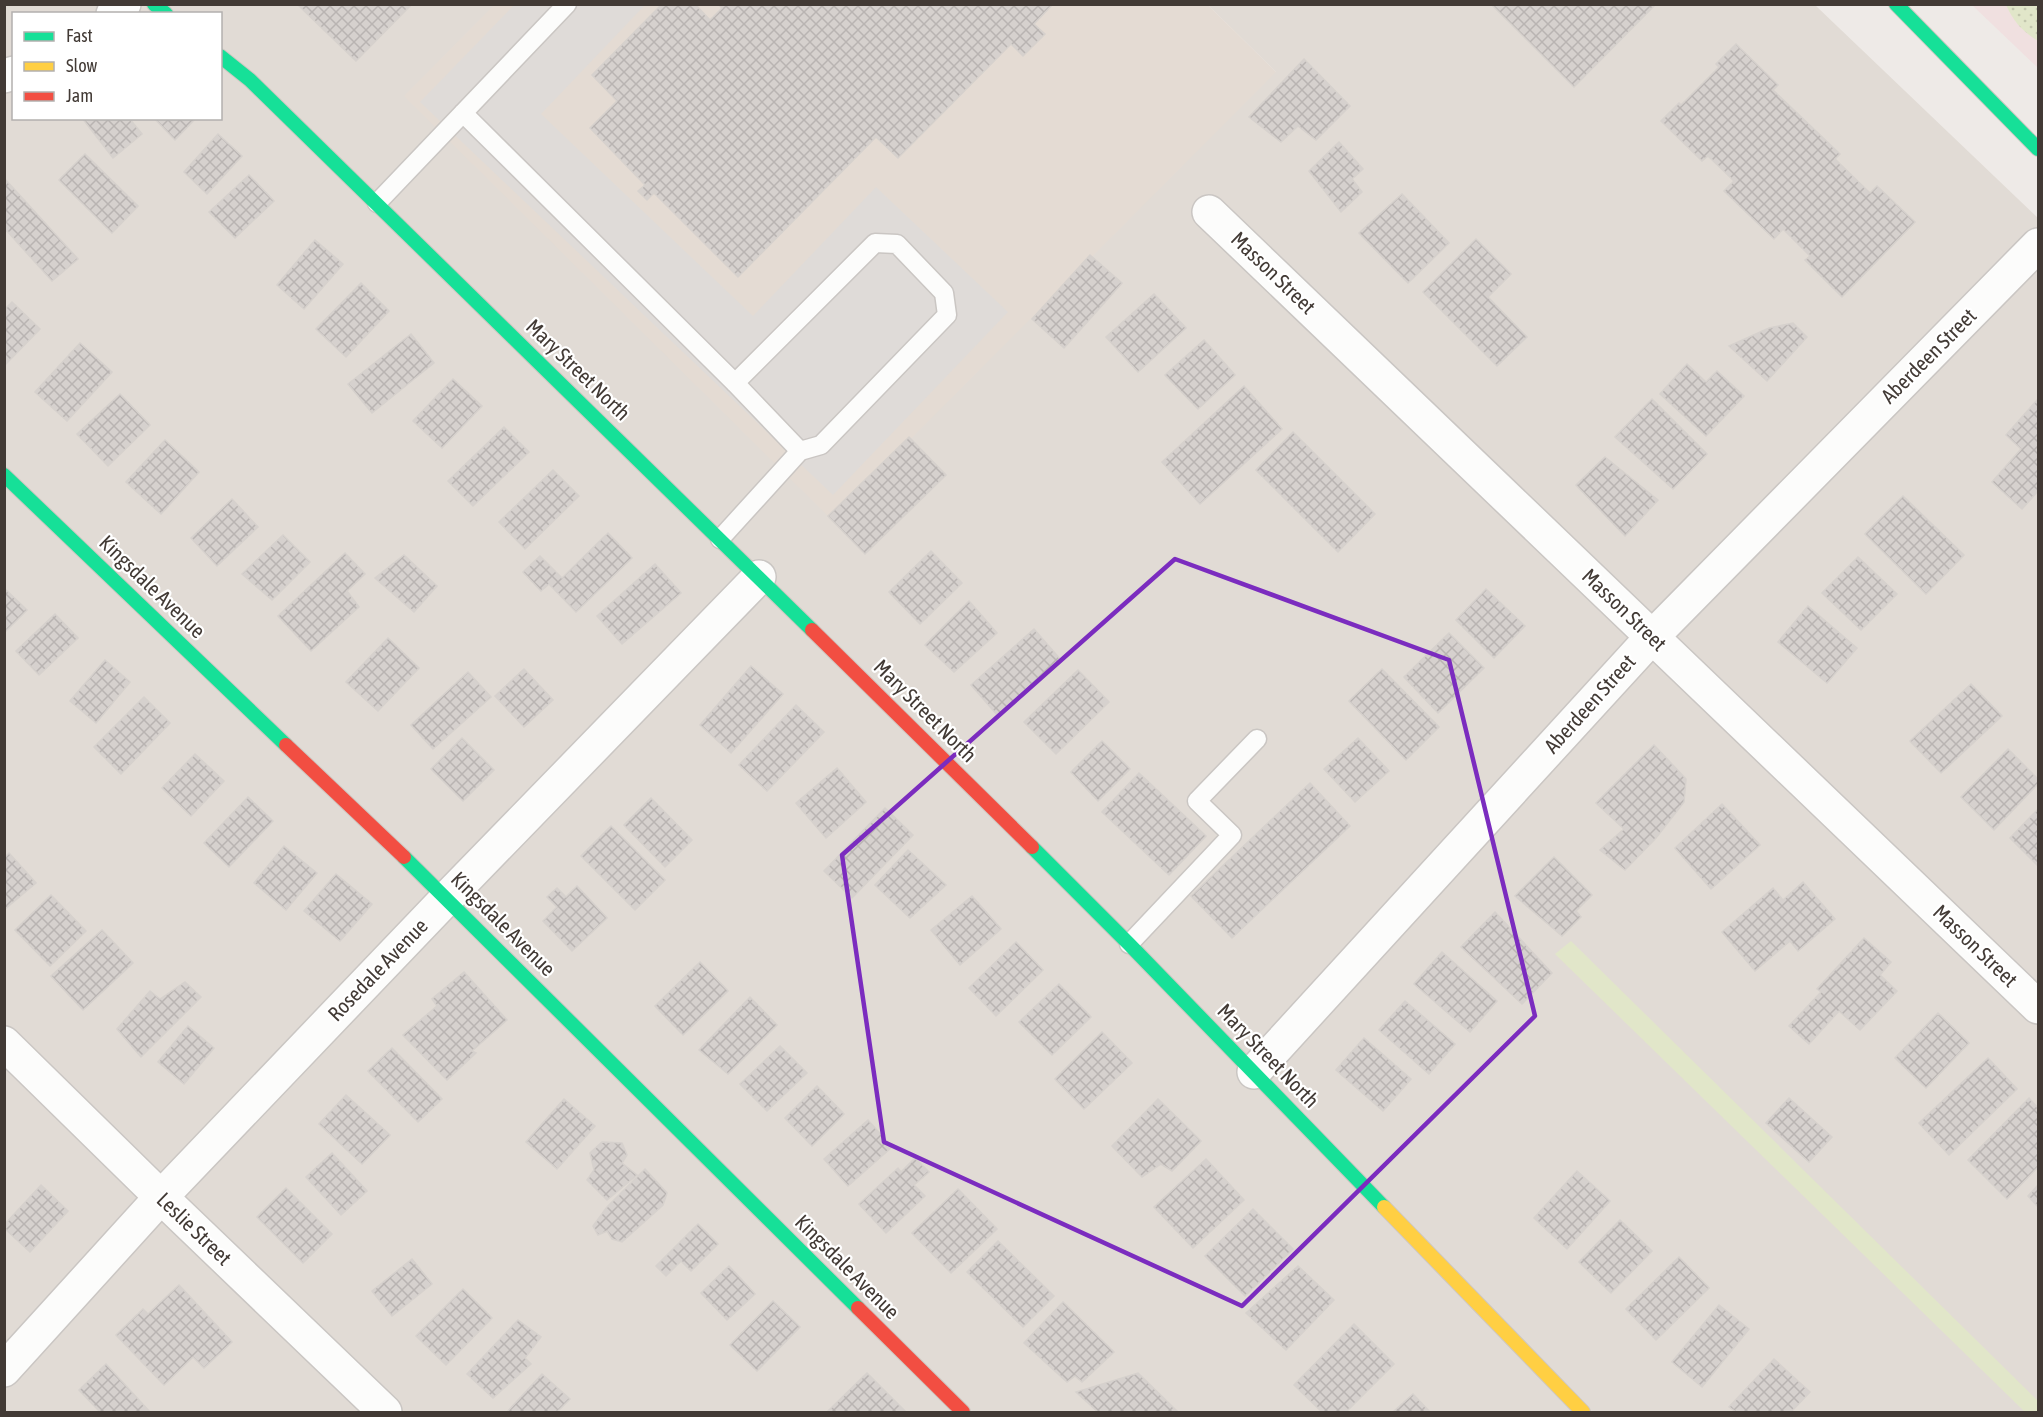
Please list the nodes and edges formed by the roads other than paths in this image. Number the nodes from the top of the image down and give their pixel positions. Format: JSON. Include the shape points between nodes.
{"nodes":[{"id":1,"x":567,"y":4,"type":"edge"},
{"id":2,"x":1896,"y":4,"type":"edge"},
{"id":3,"x":222,"y":58,"type":"edge"},
{"id":4,"x":463,"y":113,"type":"junction"},
{"id":5,"x":2038,"y":149,"type":"edge"},
{"id":6,"x":377,"y":203,"type":"junction"},
{"id":7,"x":1209,"y":212,"type":"dead end"},
{"id":8,"x":2038,"y":244,"type":"edge"},
{"id":9,"x":735,"y":383,"type":"junction"},
{"id":10,"x":800,"y":451,"type":"junction"},
{"id":11,"x":4,"y":475,"type":"edge"},
{"id":12,"x":720,"y":539,"type":"junction"},
{"id":13,"x":759,"y":576,"type":"junction"},
{"id":14,"x":1652,"y":637,"type":"junction"},
{"id":15,"x":1257,"y":739,"type":"dead end"},
{"id":16,"x":447,"y":897,"type":"junction"},
{"id":17,"x":1129,"y":944,"type":"junction"},
{"id":18,"x":2038,"y":1007,"type":"edge"},
{"id":19,"x":4,"y":1043,"type":"edge"},
{"id":20,"x":1254,"y":1072,"type":"junction"},
{"id":21,"x":161,"y":1197,"type":"junction"},
{"id":22,"x":4,"y":1370,"type":"edge"},
{"id":23,"x":385,"y":1413,"type":"edge"},
{"id":24,"x":963,"y":1413,"type":"edge"},
{"id":25,"x":1583,"y":1413,"type":"edge"}],
"edges":[{"from":1,"to":4,"type":"lane"},
{"from":2,"to":5,"type":"street"},
{"from":3,"to":6,"type":"street","name":"Mary Street North"},
{"from":4,"to":6,"type":"lane"},
{"from":4,"to":9,"type":"lane"},
{"from":6,"to":12,"type":"street","name":"Mary Street North"},
{"from":7,"to":14,"type":"street","name":"Masson Street"},
{"from":8,"to":14,"type":"street","name":"Aberdeen Street"},
{"from":9,"to":10,"type":"lane"},
{"from":9,"to":10,"type":"lane","via":[[875,243],[897,244],[944,293],[947,315],[821,445]]},
{"from":10,"to":12,"type":"lane"},
{"from":11,"to":16,"type":"street","name":"Kingsdale Avenue"},
{"from":12,"to":13,"type":"street","name":"Mary Street North"},
{"from":13,"to":16,"type":"street","name":"Rosedale Avenue"},
{"from":13,"to":17,"type":"street","name":"Mary Street North"},
{"from":14,"to":18,"type":"street","name":"Masson Street"},
{"from":14,"to":20,"type":"street","name":"Aberdeen Street"},
{"from":15,"to":17,"type":"lane","via":[[1197,801],[1232,836]]},
{"from":16,"to":21,"type":"street","name":"Rosedale Avenue"},
{"from":16,"to":24,"type":"street","name":"Kingsdale Avenue"},
{"from":17,"to":20,"type":"street","name":"Mary Street North"},
{"from":19,"to":21,"type":"street","name":"Leslie Street"},
{"from":20,"to":25,"type":"street","name":"Mary Street North"},
{"from":21,"to":22,"type":"street","name":"Rosedale Avenue"},
{"from":21,"to":23,"type":"street","name":"Leslie Street"}]}
